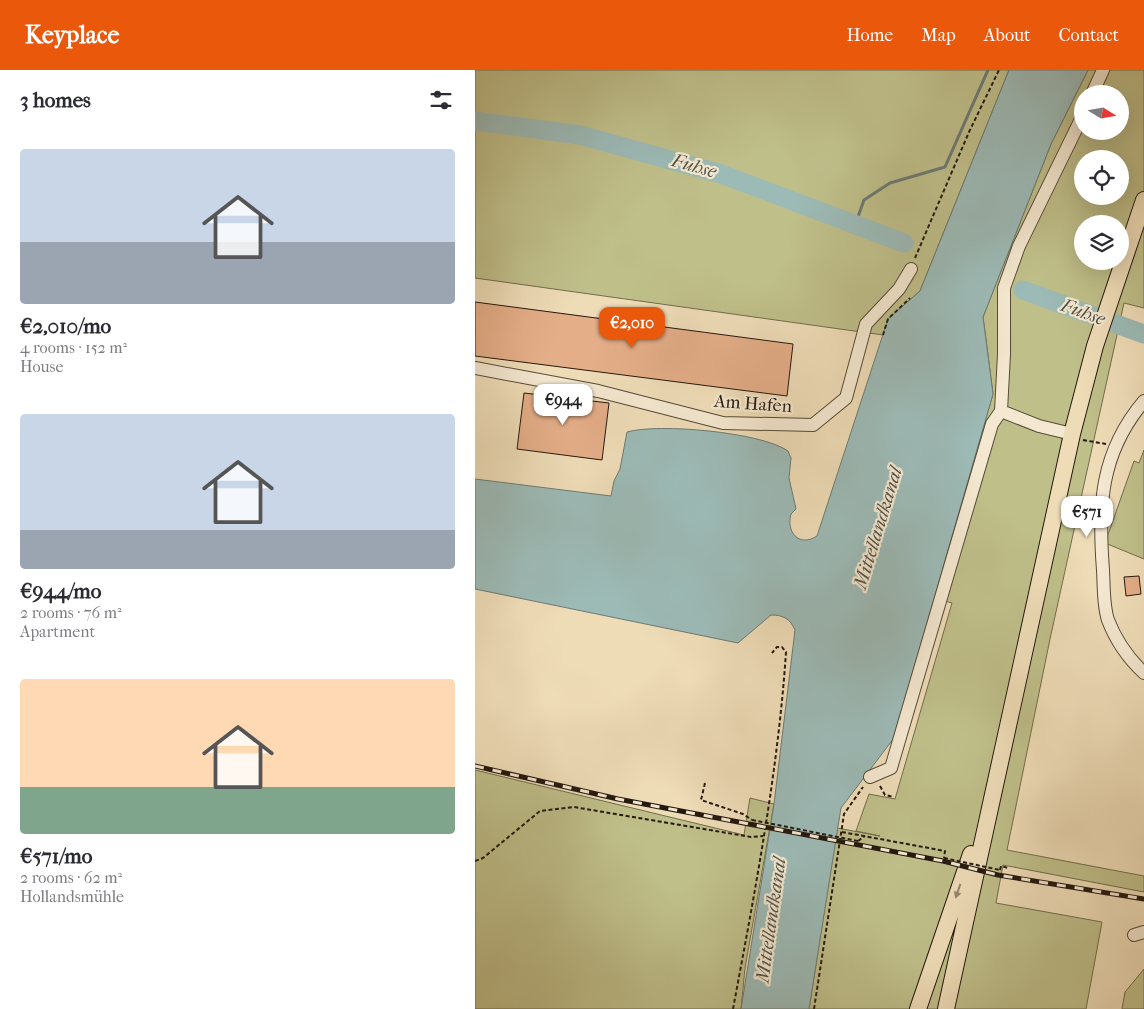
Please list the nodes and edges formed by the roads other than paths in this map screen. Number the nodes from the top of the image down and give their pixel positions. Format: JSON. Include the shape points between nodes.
{"nodes":[{"id":1,"x":1103,"y":70,"type":"edge"},
{"id":2,"x":1096,"y":85,"type":"edge"},
{"id":3,"x":1074,"y":133,"type":"edge"},
{"id":4,"x":1144,"y":200,"type":"edge"},
{"id":5,"x":911,"y":269,"type":"road end"},
{"id":6,"x":475,"y":368,"type":"edge"},
{"id":7,"x":1144,"y":401,"type":"edge"},
{"id":8,"x":1001,"y":411,"type":"junction"},
{"id":9,"x":1072,"y":434,"type":"junction"},
{"id":10,"x":1144,"y":673,"type":"edge"},
{"id":11,"x":873,"y":776,"type":"road end"},
{"id":12,"x":996,"y":779,"type":"junction"},
{"id":13,"x":918,"y":1009,"type":"edge"},
{"id":14,"x":946,"y":1009,"type":"edge"}],
"edges":[{"from":1,"to":2,"type":"street"},
{"from":3,"to":8,"type":"street","via":[[1019,246],[1004,288]]},
{"from":4,"to":9,"type":"main road","via":[[1111,294]]},
{"from":5,"to":6,"type":"street","name":"Am Hafen","via":[[899,289],[866,324],[846,398],[813,425],[723,423],[598,391]]},
{"from":7,"to":10,"type":"street","via":[[1115,446],[1103,483],[1101,505],[1101,554],[1108,618],[1130,660]]},
{"from":8,"to":9,"type":"street","via":[[1039,426]]},
{"from":8,"to":11,"type":"street","via":[[991,424],[891,768]]},
{"from":9,"to":12,"type":"main road"},
{"from":12,"to":13,"type":"main road","one_way":true},
{"from":12,"to":14,"type":"main road"}]}
